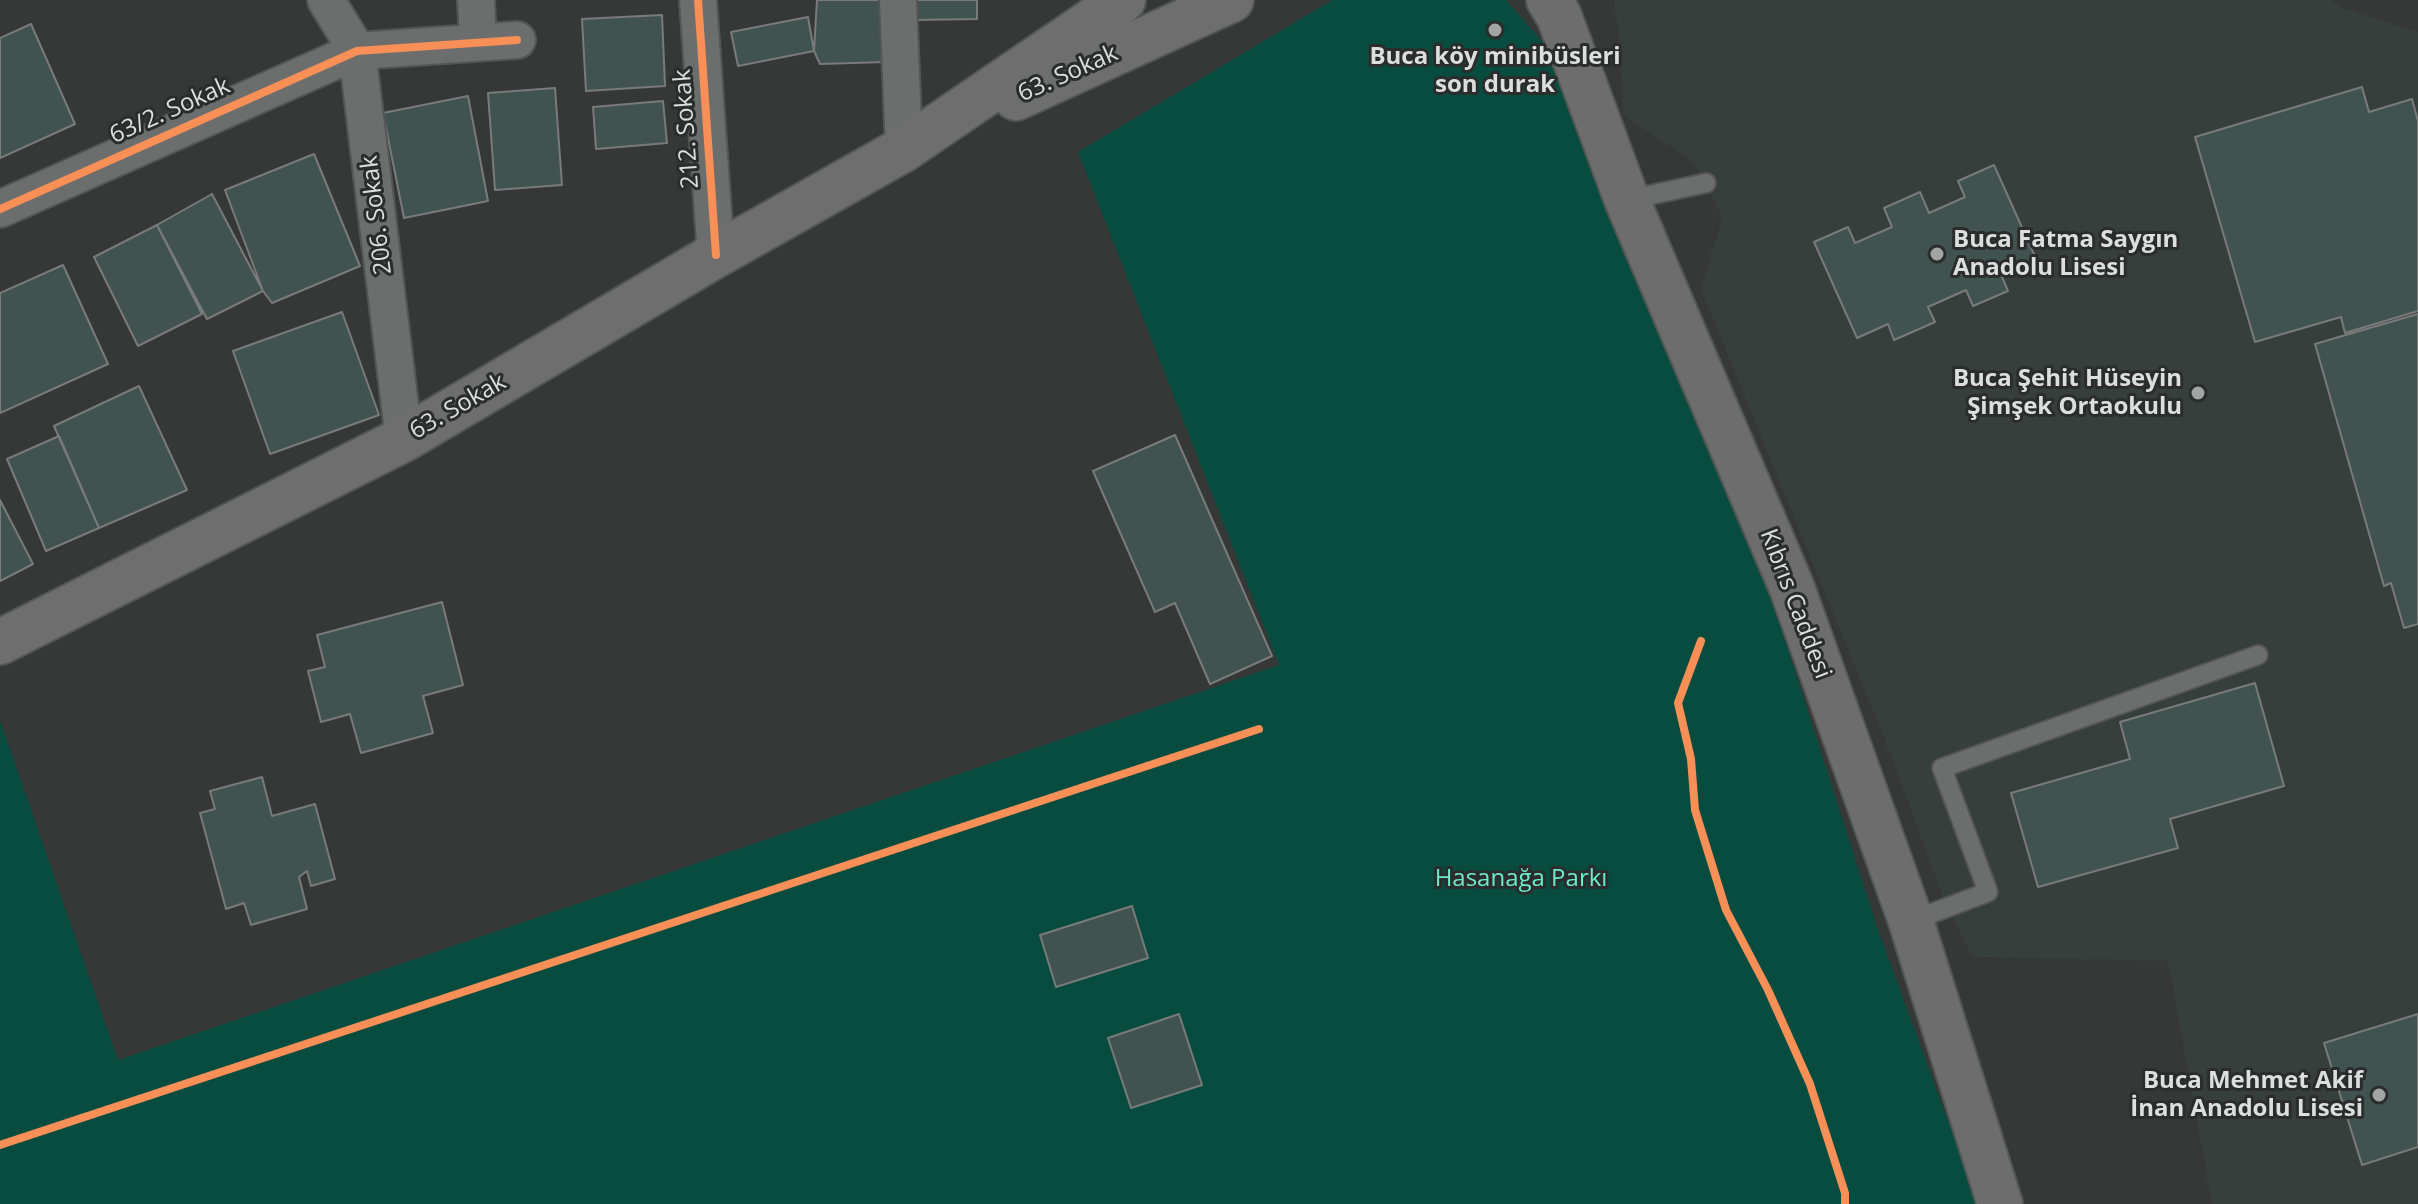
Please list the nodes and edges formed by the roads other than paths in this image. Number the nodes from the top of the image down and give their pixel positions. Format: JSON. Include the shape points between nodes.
{"nodes":[{"id":1,"x":326,"y":0,"type":"edge"},
{"id":2,"x":476,"y":0,"type":"edge"},
{"id":3,"x":698,"y":0,"type":"edge"},
{"id":4,"x":898,"y":0,"type":"edge"},
{"id":5,"x":1123,"y":0,"type":"edge"},
{"id":6,"x":1231,"y":0,"type":"edge"},
{"id":7,"x":1555,"y":5,"type":"edge"},
{"id":8,"x":517,"y":40,"type":"dead end"},
{"id":9,"x":478,"y":42,"type":"junction"},
{"id":10,"x":357,"y":51,"type":"junction"},
{"id":11,"x":904,"y":149,"type":"junction"},
{"id":12,"x":1706,"y":183,"type":"dead end"},
{"id":13,"x":1627,"y":200,"type":"junction"},
{"id":14,"x":0,"y":209,"type":"edge"},
{"id":15,"x":716,"y":255,"type":"junction"},
{"id":16,"x":404,"y":439,"type":"junction"},
{"id":17,"x":0,"y":642,"type":"edge"},
{"id":18,"x":2258,"y":655,"type":"dead end"},
{"id":19,"x":1911,"y":921,"type":"junction"},
{"id":20,"x":2000,"y":1204,"type":"edge"}],
"edges":[{"from":1,"to":10,"type":"street","name":"206. Sokak"},
{"from":2,"to":9,"type":"street"},
{"from":3,"to":15,"type":"street","name":"212. Sokak"},
{"from":4,"to":11,"type":"street"},
{"from":5,"to":11,"type":"main road","name":"63. Sokak"},
{"from":6,"to":11,"type":"main road","name":"63. Sokak"},
{"from":7,"to":13,"type":"main road","name":"Kıbrıs Caddesi"},
{"from":8,"to":9,"type":"street","name":"63/2. Sokak"},
{"from":9,"to":10,"type":"street","name":"63/2. Sokak"},
{"from":10,"to":14,"type":"street","name":"63/2. Sokak"},
{"from":10,"to":16,"type":"street","name":"206. Sokak"},
{"from":11,"to":15,"type":"main road","name":"63. Sokak"},
{"from":12,"to":13,"type":"lane"},
{"from":13,"to":19,"type":"main road","name":"Kıbrıs Caddesi","via":[[1792,588]]},
{"from":15,"to":16,"type":"main road","name":"63. Sokak"},
{"from":16,"to":17,"type":"main road","name":"63. Sokak"},
{"from":18,"to":19,"type":"lane","via":[[1942,768],[1988,892]]},
{"from":19,"to":20,"type":"main road","name":"Kıbrıs Caddesi"}]}
